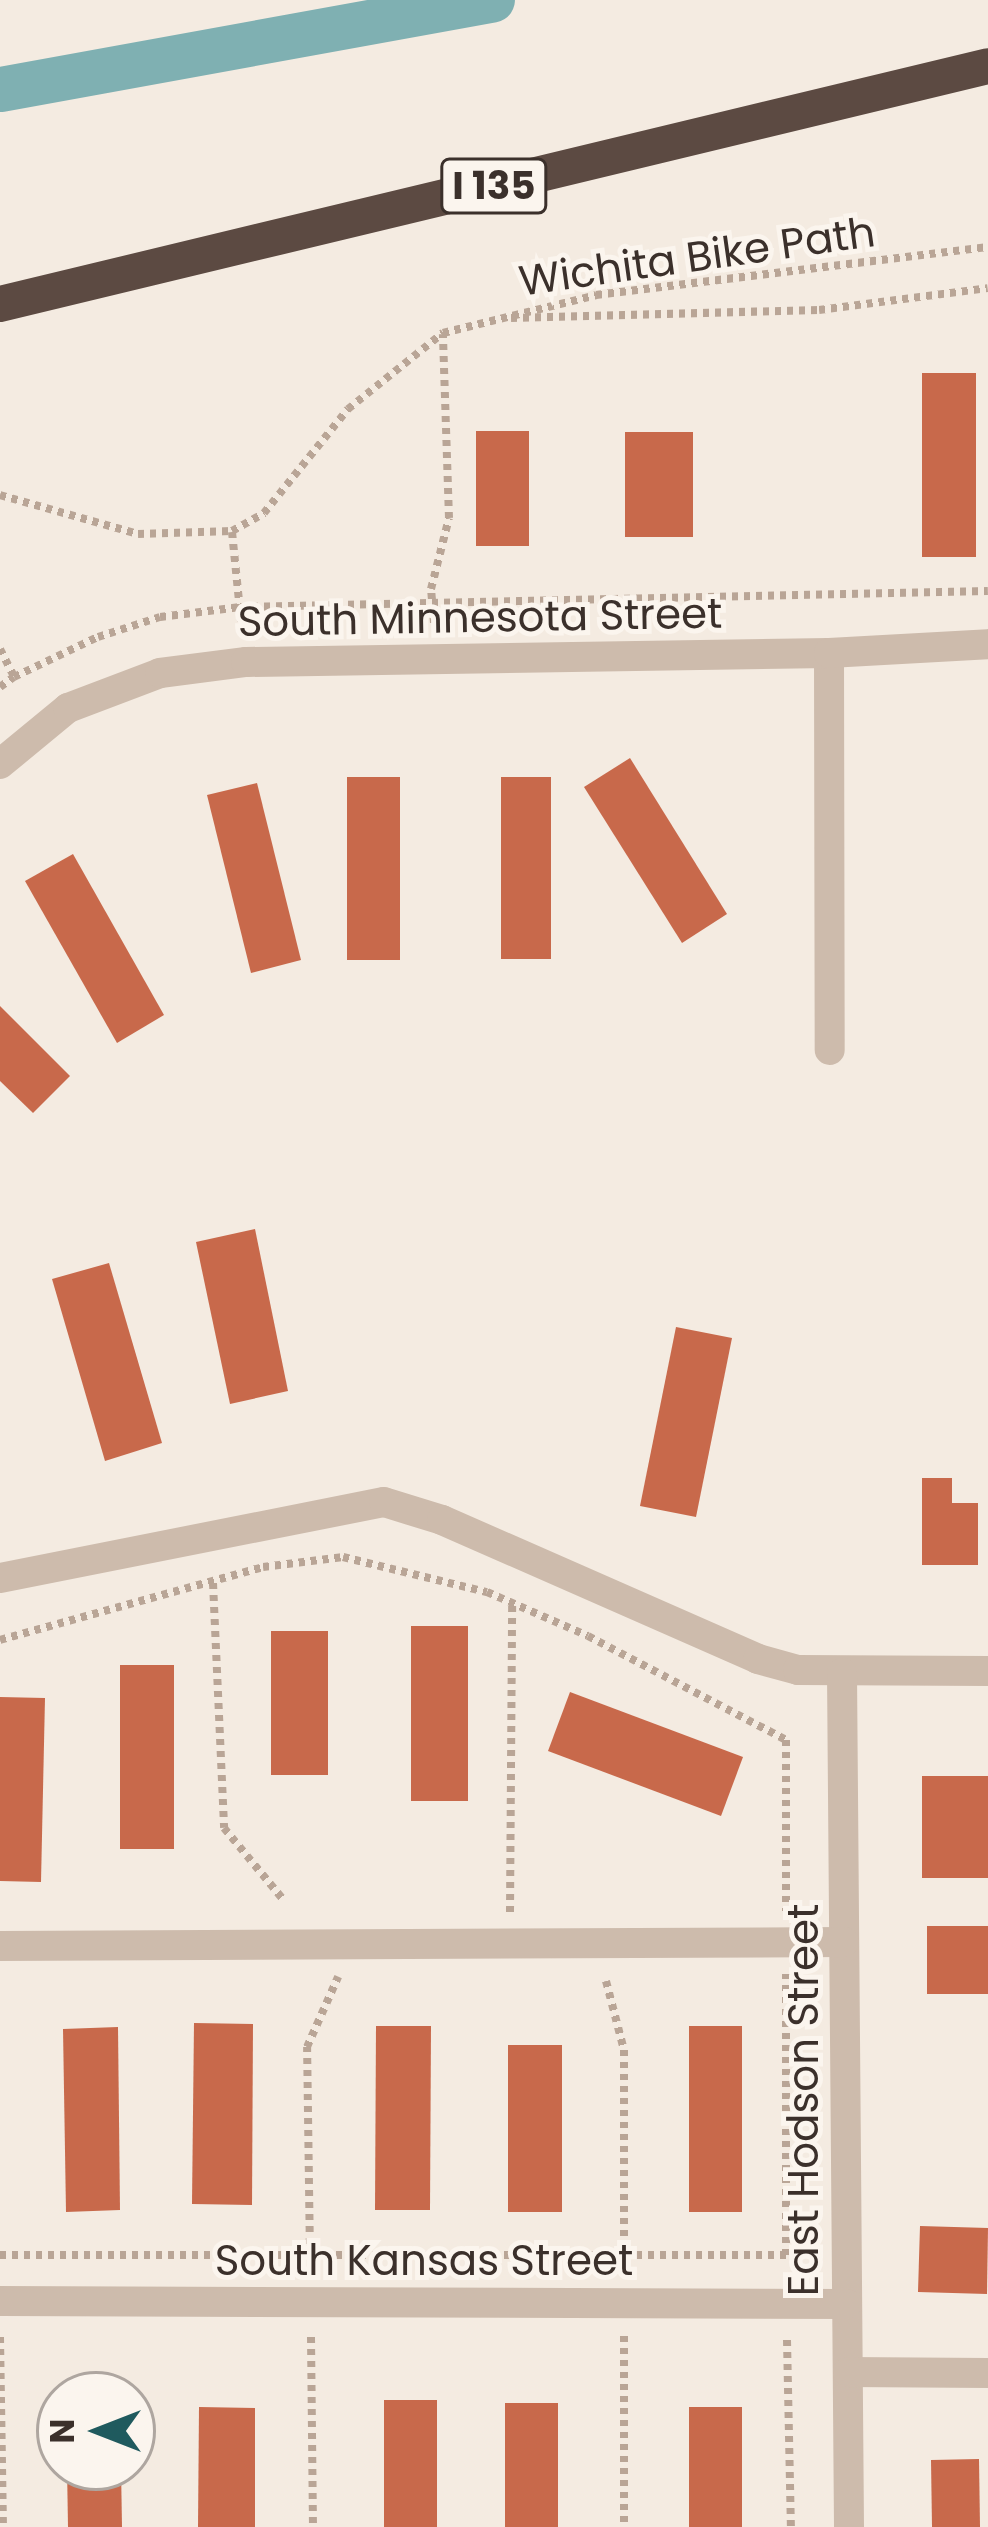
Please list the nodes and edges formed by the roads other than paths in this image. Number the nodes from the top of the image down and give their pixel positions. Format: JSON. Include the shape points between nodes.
{"nodes":[{"id":1,"x":988,"y":66,"type":"edge"},
{"id":2,"x":0,"y":304,"type":"edge"},
{"id":3,"x":988,"y":644,"type":"edge"},
{"id":4,"x":829,"y":653,"type":"junction"},
{"id":5,"x":0,"y":764,"type":"edge"},
{"id":6,"x":830,"y":1050,"type":"dead end"},
{"id":7,"x":0,"y":1578,"type":"edge"},
{"id":8,"x":988,"y":1670,"type":"edge"},
{"id":9,"x":842,"y":1673,"type":"junction"},
{"id":10,"x":844,"y":1942,"type":"junction"},
{"id":11,"x":0,"y":1946,"type":"edge"},
{"id":12,"x":0,"y":2301,"type":"edge"},
{"id":13,"x":847,"y":2304,"type":"junction"},
{"id":14,"x":848,"y":2372,"type":"junction"},
{"id":15,"x":988,"y":2373,"type":"edge"},
{"id":16,"x":849,"y":2527,"type":"edge"}],
"edges":[{"from":1,"to":2,"type":"highway","number":"I 135"},
{"from":3,"to":4,"type":"street","name":"South Minnesota Street"},
{"from":4,"to":5,"type":"street","name":"South Minnesota Street","via":[[246,662],[160,673],[68,708]]},
{"from":4,"to":6,"type":"street"},
{"from":7,"to":9,"type":"street","via":[[384,1502],[758,1659]]},
{"from":8,"to":9,"type":"street"},
{"from":9,"to":10,"type":"street","name":"East Hodson Street"},
{"from":10,"to":11,"type":"street"},
{"from":10,"to":13,"type":"street","name":"East Hodson Street"},
{"from":12,"to":13,"type":"street","name":"South Kansas Street"},
{"from":13,"to":14,"type":"street","name":"East Hodson Street"},
{"from":14,"to":15,"type":"street"},
{"from":14,"to":16,"type":"street","name":"East Hodson Street"}]}
